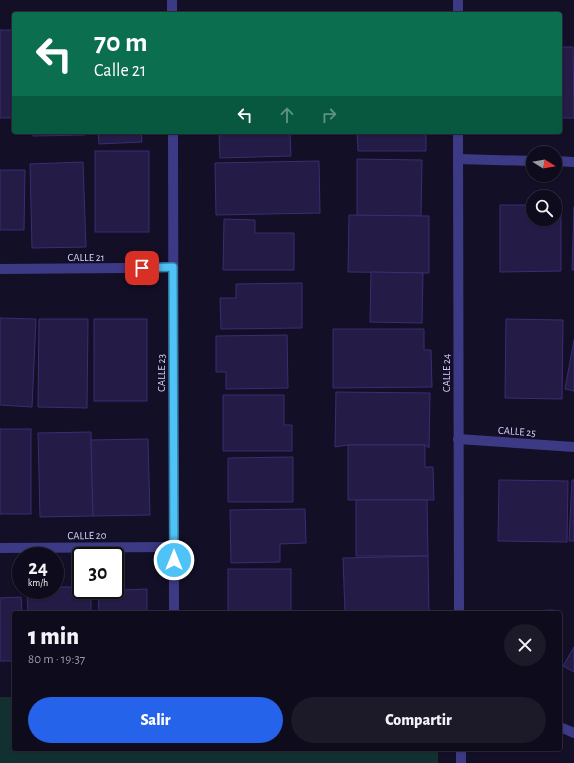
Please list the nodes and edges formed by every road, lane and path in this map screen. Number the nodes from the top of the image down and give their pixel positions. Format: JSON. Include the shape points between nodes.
{"nodes":[{"id":1,"x":172,"y":0,"type":"edge"},
{"id":2,"x":458,"y":0,"type":"edge"},
{"id":3,"x":172,"y":12,"type":"edge"},
{"id":4,"x":458,"y":12,"type":"edge"},
{"id":5,"x":173,"y":134,"type":"edge"},
{"id":6,"x":458,"y":134,"type":"edge"},
{"id":7,"x":458,"y":160,"type":"junction"},
{"id":8,"x":526,"y":161,"type":"edge"},
{"id":9,"x":562,"y":161,"type":"edge"},
{"id":10,"x":574,"y":162,"type":"edge"},
{"id":11,"x":173,"y":267,"type":"junction"},
{"id":12,"x":0,"y":269,"type":"edge"},
{"id":13,"x":458,"y":439,"type":"junction"},
{"id":14,"x":574,"y":447,"type":"edge"},
{"id":15,"x":174,"y":546,"type":"junction"},
{"id":16,"x":0,"y":548,"type":"edge"},
{"id":17,"x":174,"y":611,"type":"edge"},
{"id":18,"x":459,"y":611,"type":"edge"},
{"id":19,"x":562,"y":728,"type":"edge"},
{"id":20,"x":574,"y":733,"type":"edge"},
{"id":21,"x":461,"y":751,"type":"edge"},
{"id":22,"x":462,"y":763,"type":"edge"}],
"edges":[{"from":1,"to":3,"type":"street"},
{"from":2,"to":4,"type":"street"},
{"from":5,"to":11,"type":"street","name":"CALLE 23"},
{"from":6,"to":7,"type":"street","name":"CALLE 24"},
{"from":7,"to":8,"type":"street"},
{"from":7,"to":13,"type":"street","name":"CALLE 24"},
{"from":9,"to":10,"type":"street"},
{"from":11,"to":12,"type":"street","name":"CALLE 21"},
{"from":11,"to":15,"type":"street","name":"CALLE 23"},
{"from":13,"to":14,"type":"street","name":"CALLE 25"},
{"from":13,"to":18,"type":"street","name":"CALLE 24"},
{"from":15,"to":16,"type":"street","name":"CALLE 20"},
{"from":15,"to":17,"type":"street","name":"CALLE 23"},
{"from":19,"to":20,"type":"street"},
{"from":21,"to":22,"type":"street"}]}
